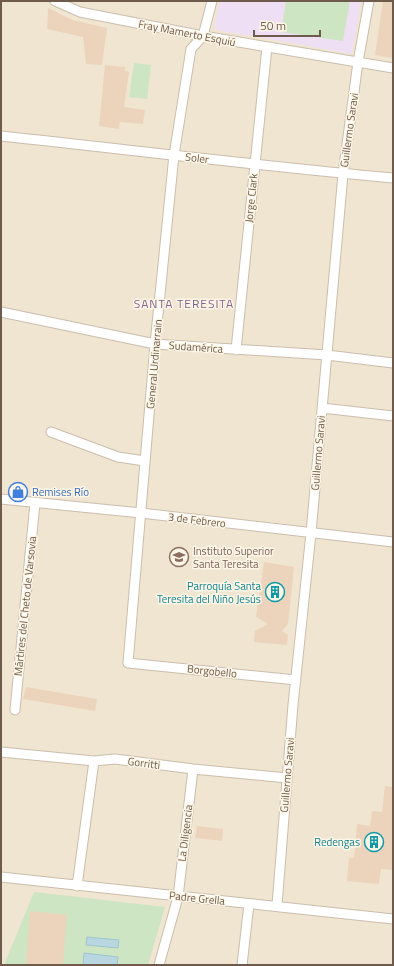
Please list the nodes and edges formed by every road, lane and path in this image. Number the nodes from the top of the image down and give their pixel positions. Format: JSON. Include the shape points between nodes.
{"nodes":[{"id":1,"x":55,"y":1,"type":"edge"},
{"id":2,"x":212,"y":1,"type":"edge"},
{"id":3,"x":369,"y":1,"type":"edge"},
{"id":4,"x":203,"y":36,"type":"junction"},
{"id":5,"x":267,"y":47,"type":"junction"},
{"id":6,"x":358,"y":62,"type":"junction"},
{"id":7,"x":393,"y":68,"type":"edge"},
{"id":8,"x":1,"y":136,"type":"edge"},
{"id":9,"x":174,"y":155,"type":"junction"},
{"id":10,"x":254,"y":165,"type":"junction"},
{"id":11,"x":343,"y":174,"type":"junction"},
{"id":12,"x":393,"y":178,"type":"edge"},
{"id":13,"x":1,"y":312,"type":"edge"},
{"id":14,"x":155,"y":344,"type":"junction"},
{"id":15,"x":236,"y":350,"type":"junction"},
{"id":16,"x":327,"y":355,"type":"junction"},
{"id":17,"x":393,"y":364,"type":"edge"},
{"id":18,"x":322,"y":408,"type":"junction"},
{"id":19,"x":393,"y":416,"type":"edge"},
{"id":20,"x":51,"y":432,"type":"dead end"},
{"id":21,"x":145,"y":461,"type":"junction"},
{"id":22,"x":1,"y":499,"type":"edge"},
{"id":23,"x":35,"y":503,"type":"junction"},
{"id":24,"x":141,"y":513,"type":"junction"},
{"id":25,"x":311,"y":533,"type":"junction"},
{"id":26,"x":393,"y":542,"type":"edge"},
{"id":27,"x":128,"y":663,"type":"joint"},
{"id":28,"x":296,"y":680,"type":"junction"},
{"id":29,"x":15,"y":710,"type":"dead end"},
{"id":30,"x":1,"y":752,"type":"edge"},
{"id":31,"x":94,"y":761,"type":"junction"},
{"id":32,"x":193,"y":769,"type":"junction"},
{"id":33,"x":287,"y":778,"type":"junction"},
{"id":34,"x":1,"y":877,"type":"edge"},
{"id":35,"x":77,"y":886,"type":"junction"},
{"id":36,"x":178,"y":897,"type":"junction"},
{"id":37,"x":249,"y":904,"type":"junction"},
{"id":38,"x":277,"y":905,"type":"junction"},
{"id":39,"x":393,"y":919,"type":"edge"},
{"id":40,"x":159,"y":965,"type":"edge"},
{"id":41,"x":242,"y":965,"type":"edge"}],
"edges":[{"from":1,"to":4,"type":"street","name":"Fray Mamerto Esquiú","via":[[80,12]]},
{"from":2,"to":4,"type":"street","name":"General Urdinarrain"},
{"from":3,"to":6,"type":"street","name":"Guillermo Saravi"},
{"from":4,"to":5,"type":"street","name":"Fray Mamerto Esquiú"},
{"from":4,"to":9,"type":"street","name":"General Urdinarrain","via":[[191,49]]},
{"from":5,"to":6,"type":"street","name":"Fray Mamerto Esquiú"},
{"from":5,"to":10,"type":"street","name":"Jorge Clark"},
{"from":6,"to":7,"type":"street","name":"Fray Mamerto Esquiú"},
{"from":6,"to":11,"type":"street","name":"Guillermo Saravi"},
{"from":8,"to":9,"type":"street","name":"Soler"},
{"from":9,"to":10,"type":"street","name":"Soler"},
{"from":9,"to":14,"type":"street","name":"General Urdinarrain"},
{"from":10,"to":11,"type":"street","name":"Soler"},
{"from":10,"to":15,"type":"street","name":"Jorge Clark"},
{"from":11,"to":12,"type":"street","name":"Soler"},
{"from":11,"to":16,"type":"street","name":"Guillermo Saravi"},
{"from":13,"to":14,"type":"street","name":"Sudamérica"},
{"from":14,"to":15,"type":"street","name":"Sudamérica"},
{"from":14,"to":21,"type":"street","name":"General Urdinarrain"},
{"from":15,"to":16,"type":"street","name":"Sudamérica"},
{"from":16,"to":17,"type":"street","name":"Sudamérica"},
{"from":16,"to":18,"type":"street","name":"Guillermo Saravi"},
{"from":18,"to":19,"type":"street"},
{"from":18,"to":25,"type":"street","name":"Guillermo Saravi"},
{"from":20,"to":21,"type":"street","via":[[118,457]]},
{"from":21,"to":24,"type":"street","name":"General Urdinarrain"},
{"from":22,"to":23,"type":"street","name":"3 de Febrero"},
{"from":23,"to":24,"type":"street","name":"3 de Febrero"},
{"from":23,"to":29,"type":"street","name":"Mártires del Cheto de Varsovia"},
{"from":24,"to":25,"type":"street","name":"3 de Febrero"},
{"from":24,"to":27,"type":"street","name":"General Urdinarrain"},
{"from":25,"to":26,"type":"street","name":"3 de Febrero"},
{"from":25,"to":28,"type":"street","name":"Guillermo Saravi"},
{"from":27,"to":28,"type":"street","name":"Borgobello"},
{"from":28,"to":33,"type":"street","name":"Guillermo Saravi"},
{"from":30,"to":31,"type":"street","name":"Gorritti"},
{"from":31,"to":32,"type":"street","name":"Gorritti","via":[[115,759]]},
{"from":31,"to":35,"type":"street"},
{"from":32,"to":33,"type":"street","name":"Gorritti"},
{"from":32,"to":36,"type":"street","name":"La Diligencia"},
{"from":33,"to":38,"type":"street","name":"Guillermo Saravi"},
{"from":34,"to":35,"type":"street","name":"Padre Grella"},
{"from":35,"to":36,"type":"street","name":"Padre Grella"},
{"from":36,"to":37,"type":"street","name":"Padre Grella"},
{"from":36,"to":40,"type":"street","name":"La Diligencia"},
{"from":37,"to":38,"type":"street","name":"Padre Grella"},
{"from":37,"to":41,"type":"street"},
{"from":38,"to":39,"type":"street","name":"Padre Grella"}]}
